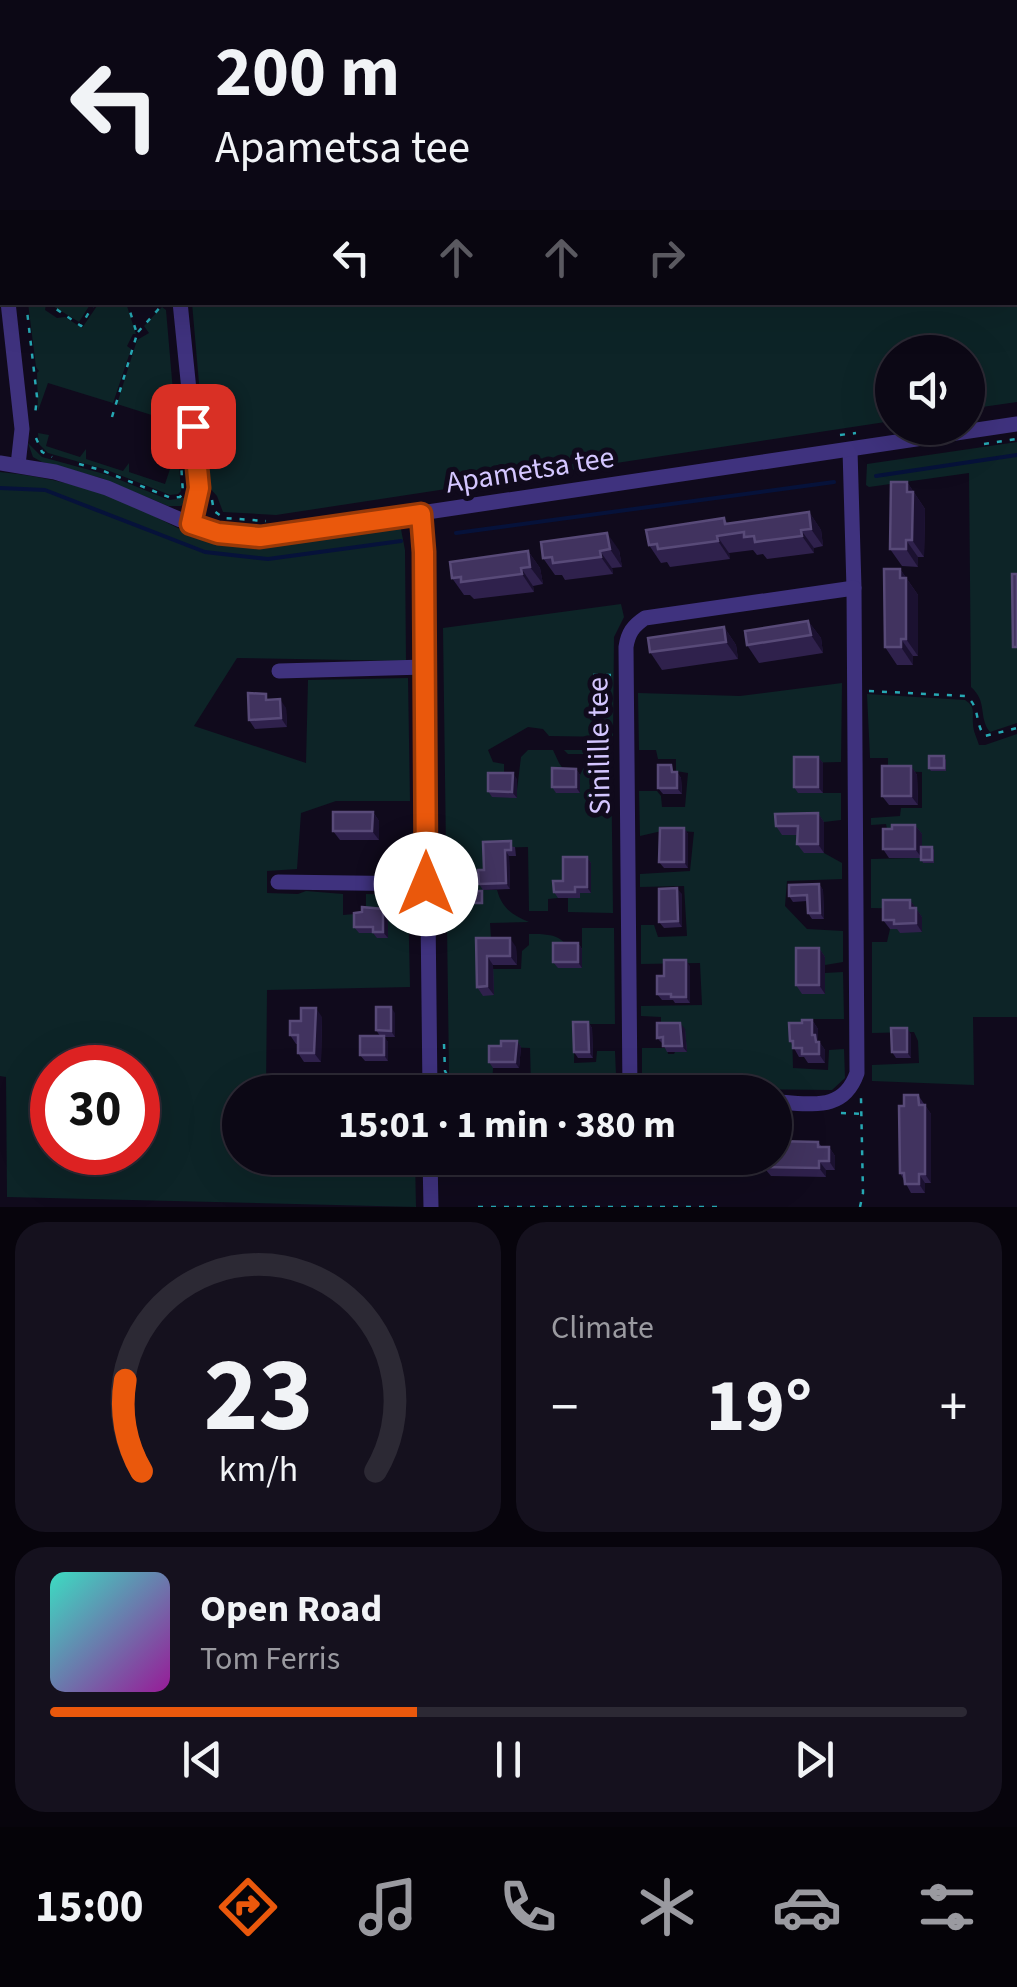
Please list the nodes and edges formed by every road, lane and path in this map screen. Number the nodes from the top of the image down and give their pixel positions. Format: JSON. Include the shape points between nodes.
{"nodes":[{"id":1,"x":8,"y":305,"type":"edge"},
{"id":2,"x":26,"y":305,"type":"edge"},
{"id":3,"x":50,"y":305,"type":"edge"},
{"id":4,"x":94,"y":305,"type":"edge"},
{"id":5,"x":128,"y":305,"type":"edge"},
{"id":6,"x":161,"y":305,"type":"edge"},
{"id":7,"x":180,"y":305,"type":"edge"},
{"id":8,"x":137,"y":334,"type":"junction"},
{"id":9,"x":112,"y":417,"type":"dead end"},
{"id":10,"x":35,"y":418,"type":"dead end"},
{"id":11,"x":1017,"y":424,"type":"edge"},
{"id":12,"x":36,"y":436,"type":"dead end"},
{"id":13,"x":1017,"y":439,"type":"edge"},
{"id":14,"x":985,"y":444,"type":"edge"},
{"id":15,"x":850,"y":450,"type":"junction"},
{"id":16,"x":56,"y":458,"type":"dead end"},
{"id":17,"x":72,"y":462,"type":"dead end"},
{"id":18,"x":0,"y":463,"type":"edge"},
{"id":19,"x":18,"y":465,"type":"junction"},
{"id":20,"x":199,"y":494,"type":"junction"},
{"id":21,"x":171,"y":498,"type":"dead end"},
{"id":22,"x":421,"y":514,"type":"junction"},
{"id":23,"x":274,"y":521,"type":"dead end"},
{"id":24,"x":191,"y":524,"type":"junction"},
{"id":25,"x":854,"y":588,"type":"junction"},
{"id":26,"x":424,"y":667,"type":"junction"},
{"id":27,"x":279,"y":670,"type":"dead end"},
{"id":28,"x":594,"y":674,"type":"dead end"},
{"id":29,"x":616,"y":675,"type":"dead end"},
{"id":30,"x":854,"y":690,"type":"junction"},
{"id":31,"x":1017,"y":728,"type":"edge"},
{"id":32,"x":278,"y":882,"type":"dead end"},
{"id":33,"x":426,"y":884,"type":"junction"},
{"id":34,"x":430,"y":1075,"type":"edge"},
{"id":35,"x":625,"y":1075,"type":"edge"},
{"id":36,"x":861,"y":1094,"type":"dead end"},
{"id":37,"x":792,"y":1102,"type":"edge"},
{"id":38,"x":430,"y":1175,"type":"edge"},
{"id":39,"x":431,"y":1207,"type":"edge"},
{"id":40,"x":478,"y":1207,"type":"edge"},
{"id":41,"x":697,"y":1207,"type":"edge"},
{"id":42,"x":724,"y":1207,"type":"edge"},
{"id":43,"x":860,"y":1207,"type":"edge"}],
"edges":[{"from":1,"to":19,"type":"street","via":[[22,428]]},
{"from":2,"to":10,"type":"path"},
{"from":3,"to":4,"type":"path","via":[[81,326]]},
{"from":5,"to":8,"type":"path"},
{"from":6,"to":8,"type":"path"},
{"from":7,"to":20,"type":"street"},
{"from":8,"to":9,"type":"path"},
{"from":11,"to":15,"type":"street","name":"Apametsa tee"},
{"from":12,"to":16,"type":"path","via":[[42,452]]},
{"from":13,"to":14,"type":"path"},
{"from":15,"to":22,"type":"street","name":"Apametsa tee"},
{"from":15,"to":25,"type":"street"},
{"from":17,"to":21,"type":"path"},
{"from":18,"to":19,"type":"street","name":"Apametsa tee"},
{"from":19,"to":24,"type":"street","name":"Apametsa tee","via":[[107,488]]},
{"from":20,"to":23,"type":"path","via":[[212,497],[214,511],[224,518]]},
{"from":20,"to":24,"type":"street"},
{"from":22,"to":24,"type":"street","name":"Apametsa tee","via":[[260,537]]},
{"from":22,"to":26,"type":"street"},
{"from":25,"to":30,"type":"street"},
{"from":25,"to":35,"type":"street","name":"Sinilille tee","via":[[645,618],[628,634]]},
{"from":26,"to":27,"type":"street"},
{"from":26,"to":33,"type":"street"},
{"from":28,"to":29,"type":"path"},
{"from":30,"to":31,"type":"path","via":[[965,696],[976,706],[986,736]]},
{"from":30,"to":37,"type":"street","via":[[858,1073],[842,1098]]},
{"from":32,"to":33,"type":"street"},
{"from":33,"to":34,"type":"street"},
{"from":36,"to":43,"type":"path"},
{"from":38,"to":39,"type":"street"},
{"from":40,"to":41,"type":"path"},
{"from":41,"to":42,"type":"path"}]}
